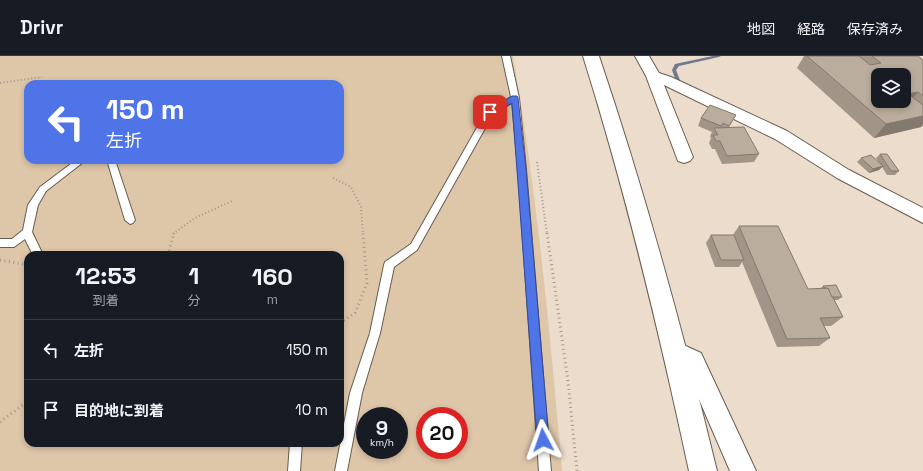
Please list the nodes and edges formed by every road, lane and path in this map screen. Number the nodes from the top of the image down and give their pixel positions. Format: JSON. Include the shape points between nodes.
{"nodes":[{"id":1,"x":506,"y":56,"type":"edge"},
{"id":2,"x":591,"y":56,"type":"edge"},
{"id":3,"x":642,"y":56,"type":"edge"},
{"id":4,"x":653,"y":76,"type":"junction"},
{"id":5,"x":42,"y":77,"type":"dead end"},
{"id":6,"x":0,"y":83,"type":"edge"},
{"id":7,"x":515,"y":98,"type":"junction"},
{"id":8,"x":536,"y":156,"type":"dead end"},
{"id":9,"x":684,"y":157,"type":"dead end"},
{"id":10,"x":77,"y":164,"type":"edge"},
{"id":11,"x":112,"y":164,"type":"edge"},
{"id":12,"x":333,"y":178,"type":"dead end"},
{"id":13,"x":234,"y":200,"type":"dead end"},
{"id":14,"x":923,"y":216,"type":"edge"},
{"id":15,"x":130,"y":220,"type":"dead end"},
{"id":16,"x":27,"y":232,"type":"junction"},
{"id":17,"x":0,"y":243,"type":"edge"},
{"id":18,"x":36,"y":251,"type":"edge"},
{"id":19,"x":169,"y":251,"type":"edge"},
{"id":20,"x":0,"y":260,"type":"edge"},
{"id":21,"x":24,"y":265,"type":"edge"},
{"id":22,"x":344,"y":320,"type":"edge"},
{"id":23,"x":675,"y":351,"type":"junction"},
{"id":24,"x":24,"y":404,"type":"edge"},
{"id":25,"x":0,"y":422,"type":"edge"},
{"id":26,"x":296,"y":447,"type":"edge"},
{"id":27,"x":294,"y":471,"type":"edge"},
{"id":28,"x":341,"y":471,"type":"edge"},
{"id":29,"x":545,"y":471,"type":"edge"},
{"id":30,"x":577,"y":471,"type":"edge"},
{"id":31,"x":703,"y":471,"type":"edge"},
{"id":32,"x":743,"y":471,"type":"edge"}],
"edges":[{"from":1,"to":7,"type":"lane"},
{"from":2,"to":23,"type":"street","via":[[610,112]]},
{"from":3,"to":4,"type":"street"},
{"from":4,"to":9,"type":"street"},
{"from":4,"to":14,"type":"street","via":[[781,135],[843,174]]},
{"from":5,"to":6,"type":"path"},
{"from":7,"to":28,"type":"lane","via":[[490,112],[414,247],[389,265],[375,333],[356,393]]},
{"from":7,"to":29,"type":"lane"},
{"from":8,"to":30,"type":"path","via":[[568,381]]},
{"from":10,"to":16,"type":"lane","via":[[43,189],[33,205]]},
{"from":11,"to":15,"type":"lane"},
{"from":12,"to":22,"type":"path","via":[[351,187],[361,206],[367,283],[355,313]]},
{"from":13,"to":19,"type":"path","via":[[195,218],[173,234]]},
{"from":16,"to":17,"type":"lane","via":[[14,242]]},
{"from":16,"to":18,"type":"lane"},
{"from":20,"to":21,"type":"path"},
{"from":23,"to":31,"type":"street"},
{"from":23,"to":32,"type":"street","via":[[693,360]]},
{"from":24,"to":25,"type":"path"},
{"from":26,"to":27,"type":"lane"}]}
